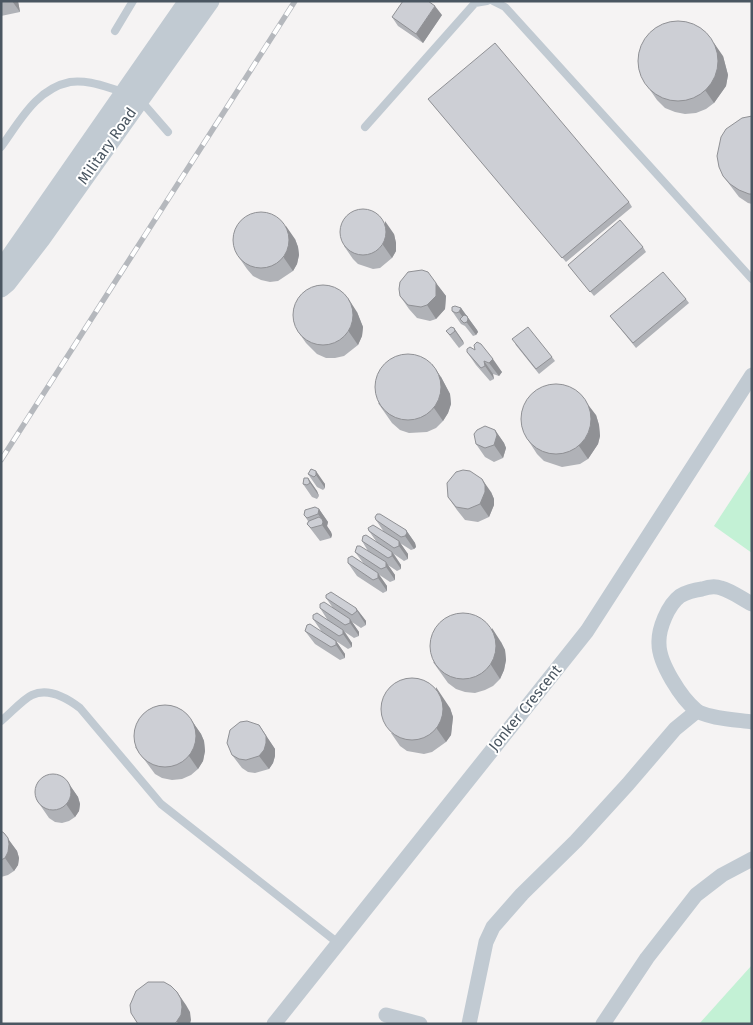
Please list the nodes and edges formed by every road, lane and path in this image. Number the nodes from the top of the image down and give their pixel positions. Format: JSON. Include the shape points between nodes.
{"nodes":[{"id":1,"x":133,"y":1,"type":"edge"},
{"id":2,"x":188,"y":1,"type":"edge"},
{"id":3,"x":210,"y":1,"type":"edge"},
{"id":4,"x":487,"y":1,"type":"edge"},
{"id":5,"x":493,"y":1,"type":"edge"},
{"id":6,"x":115,"y":31,"type":"dead end"},
{"id":7,"x":132,"y":96,"type":"junction"},
{"id":8,"x":365,"y":126,"type":"dead end"},
{"id":9,"x":168,"y":132,"type":"dead end"},
{"id":10,"x":1,"y":147,"type":"edge"},
{"id":11,"x":1,"y":270,"type":"edge"},
{"id":12,"x":752,"y":279,"type":"edge"},
{"id":13,"x":1,"y":288,"type":"edge"},
{"id":14,"x":752,"y":375,"type":"edge"},
{"id":15,"x":752,"y":604,"type":"edge"},
{"id":16,"x":697,"y":711,"type":"junction"},
{"id":17,"x":1,"y":720,"type":"edge"},
{"id":18,"x":752,"y":722,"type":"edge"},
{"id":19,"x":752,"y":859,"type":"edge"},
{"id":20,"x":338,"y":944,"type":"junction"},
{"id":21,"x":386,"y":1015,"type":"dead end"},
{"id":22,"x":274,"y":1024,"type":"edge"},
{"id":23,"x":420,"y":1024,"type":"edge"},
{"id":24,"x":469,"y":1024,"type":"edge"},
{"id":25,"x":603,"y":1024,"type":"edge"}],
"edges":[{"from":1,"to":6,"type":"lane"},
{"from":2,"to":7,"type":"street","name":"Military Road"},
{"from":3,"to":7,"type":"street","name":"Military Road"},
{"from":4,"to":8,"type":"lane","via":[[475,3]]},
{"from":5,"to":12,"type":"lane","via":[[506,8]]},
{"from":7,"to":9,"type":"lane"},
{"from":7,"to":10,"type":"lane","via":[[93,84],[71,82],[47,91],[34,101]]},
{"from":7,"to":11,"type":"street","name":"Military Road"},
{"from":7,"to":13,"type":"street","name":"Military Road","via":[[41,239]]},
{"from":14,"to":20,"type":"street","name":"Jonker Crescent","via":[[586,631]]},
{"from":15,"to":16,"type":"street","via":[[721,588],[709,587],[681,596],[673,603],[658,644],[676,686]]},
{"from":16,"to":18,"type":"street"},
{"from":16,"to":24,"type":"street","via":[[675,729],[576,841],[493,927],[486,942]]},
{"from":17,"to":20,"type":"lane","via":[[32,695],[55,694],[68,698],[161,804]]},
{"from":19,"to":25,"type":"street","via":[[722,875],[696,895],[647,958]]},
{"from":20,"to":22,"type":"street","name":"Jonker Crescent"},
{"from":21,"to":23,"type":"street"}]}
